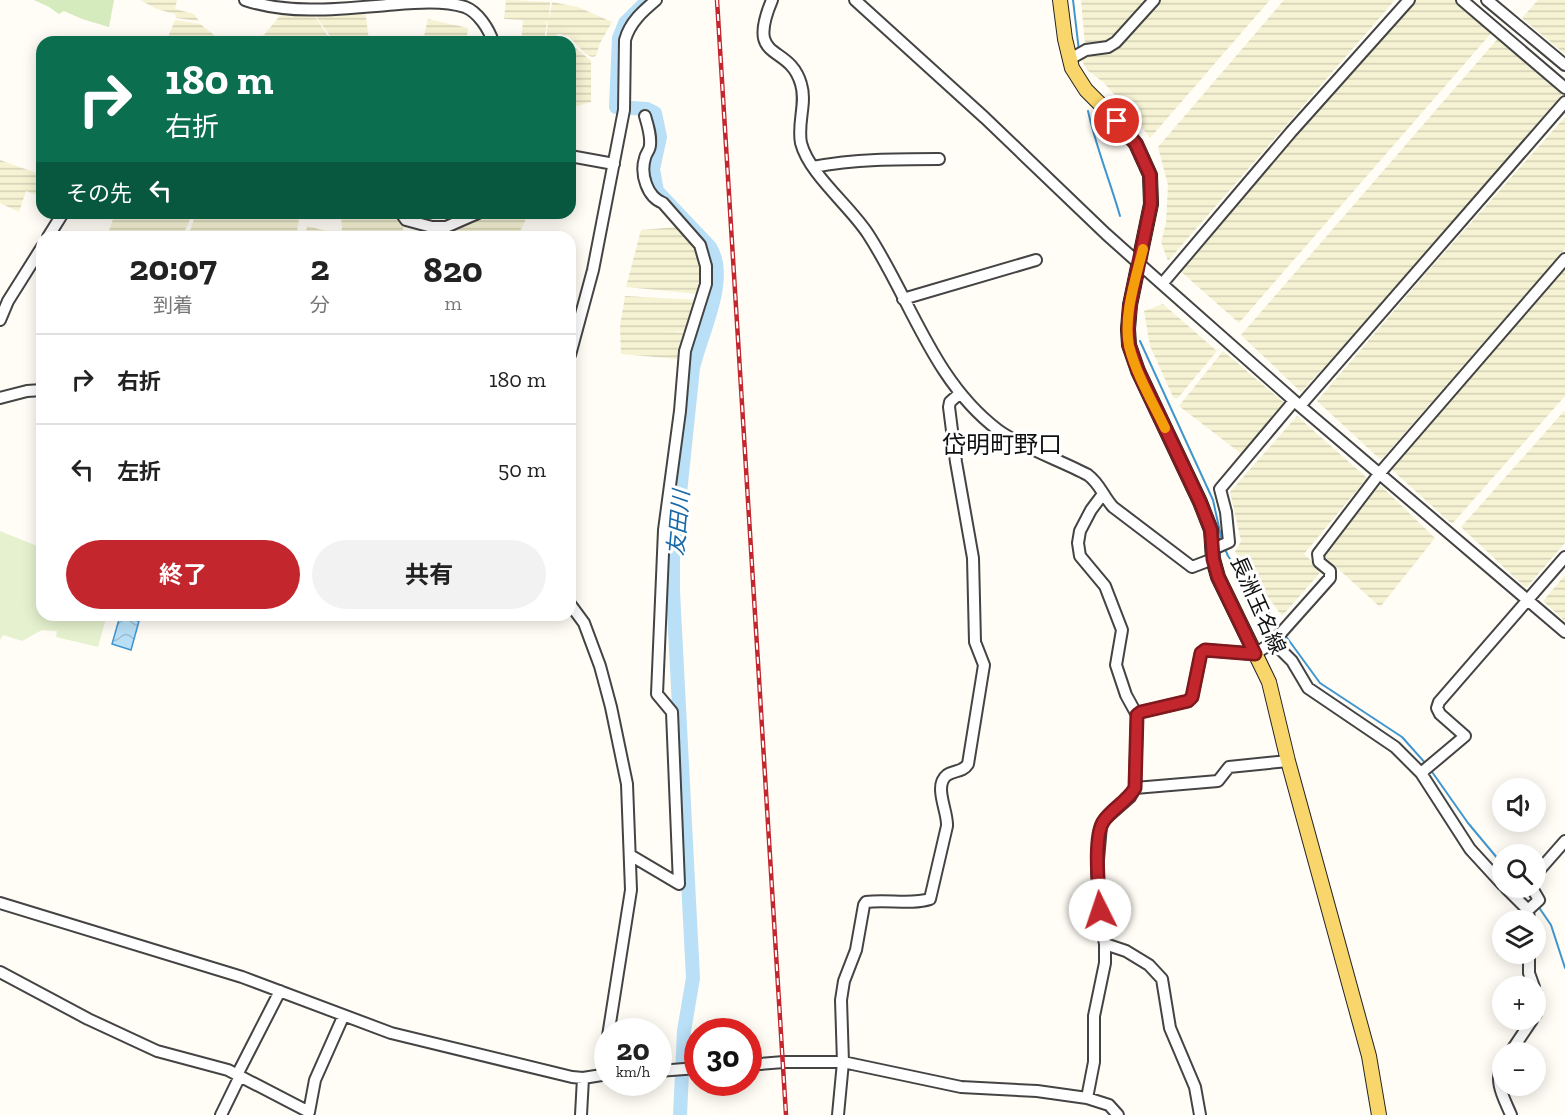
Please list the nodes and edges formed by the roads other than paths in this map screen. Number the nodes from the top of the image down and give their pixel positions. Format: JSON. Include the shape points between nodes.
{"nodes":[{"id":1,"x":245,"y":0,"type":"edge"},
{"id":2,"x":656,"y":0,"type":"edge"},
{"id":3,"x":772,"y":0,"type":"edge"},
{"id":4,"x":855,"y":0,"type":"edge"},
{"id":5,"x":1060,"y":0,"type":"edge"},
{"id":6,"x":1154,"y":0,"type":"edge"},
{"id":7,"x":1408,"y":0,"type":"edge"},
{"id":8,"x":1462,"y":0,"type":"edge"},
{"id":9,"x":1487,"y":0,"type":"edge"},
{"id":10,"x":492,"y":36,"type":"edge"},
{"id":11,"x":1070,"y":59,"type":"junction"},
{"id":12,"x":1565,"y":65,"type":"edge"},
{"id":13,"x":1565,"y":88,"type":"edge"},
{"id":14,"x":1565,"y":102,"type":"edge"},
{"id":15,"x":645,"y":116,"type":"dead end"},
{"id":16,"x":576,"y":157,"type":"edge"},
{"id":17,"x":939,"y":159,"type":"dead end"},
{"id":18,"x":614,"y":164,"type":"junction"},
{"id":19,"x":813,"y":167,"type":"junction"},
{"id":20,"x":405,"y":219,"type":"edge"},
{"id":21,"x":464,"y":219,"type":"edge"},
{"id":22,"x":428,"y":231,"type":"edge"},
{"id":23,"x":433,"y":231,"type":"edge"},
{"id":24,"x":36,"y":257,"type":"edge"},
{"id":25,"x":1565,"y":259,"type":"edge"},
{"id":26,"x":1036,"y":260,"type":"dead end"},
{"id":27,"x":1139,"y":262,"type":"junction"},
{"id":28,"x":1162,"y":284,"type":"junction"},
{"id":29,"x":903,"y":299,"type":"junction"},
{"id":30,"x":0,"y":320,"type":"edge"},
{"id":31,"x":576,"y":332,"type":"edge"},
{"id":32,"x":36,"y":390,"type":"edge"},
{"id":33,"x":959,"y":394,"type":"junction"},
{"id":34,"x":0,"y":398,"type":"edge"},
{"id":35,"x":1297,"y":404,"type":"junction"},
{"id":36,"x":1379,"y":474,"type":"junction"},
{"id":37,"x":1103,"y":494,"type":"junction"},
{"id":38,"x":1218,"y":549,"type":"junction"},
{"id":39,"x":1565,"y":557,"type":"edge"},
{"id":40,"x":1529,"y":601,"type":"junction"},
{"id":41,"x":576,"y":612,"type":"edge"},
{"id":42,"x":1565,"y":632,"type":"edge"},
{"id":43,"x":1273,"y":642,"type":"junction"},
{"id":44,"x":1255,"y":654,"type":"junction"},
{"id":45,"x":1137,"y":715,"type":"junction"},
{"id":46,"x":1288,"y":761,"type":"junction"},
{"id":47,"x":1426,"y":770,"type":"junction"},
{"id":48,"x":1135,"y":788,"type":"junction"},
{"id":49,"x":1565,"y":841,"type":"edge"},
{"id":50,"x":630,"y":855,"type":"junction"},
{"id":51,"x":1546,"y":863,"type":"edge"},
{"id":52,"x":1492,"y":873,"type":"edge"},
{"id":53,"x":1519,"y":898,"type":"edge"},
{"id":54,"x":0,"y":903,"type":"edge"},
{"id":55,"x":1532,"y":909,"type":"edge"},
{"id":56,"x":1105,"y":944,"type":"junction"},
{"id":57,"x":0,"y":972,"type":"edge"},
{"id":58,"x":280,"y":991,"type":"junction"},
{"id":59,"x":343,"y":1017,"type":"junction"},
{"id":60,"x":610,"y":1018,"type":"edge"},
{"id":61,"x":843,"y":1062,"type":"junction"},
{"id":62,"x":762,"y":1064,"type":"edge"},
{"id":63,"x":239,"y":1076,"type":"junction"},
{"id":64,"x":594,"y":1076,"type":"edge"},
{"id":65,"x":583,"y":1078,"type":"junction"},
{"id":66,"x":1504,"y":1096,"type":"edge"},
{"id":67,"x":1087,"y":1098,"type":"junction"},
{"id":68,"x":309,"y":1113,"type":"edge"},
{"id":69,"x":221,"y":1115,"type":"edge"},
{"id":70,"x":581,"y":1115,"type":"edge"},
{"id":71,"x":838,"y":1115,"type":"edge"},
{"id":72,"x":1118,"y":1115,"type":"edge"},
{"id":73,"x":1200,"y":1115,"type":"edge"},
{"id":74,"x":1379,"y":1115,"type":"edge"},
{"id":75,"x":1511,"y":1115,"type":"edge"}],
"edges":[{"from":1,"to":10,"type":"street","via":[[280,9],[449,3],[467,8]]},
{"from":2,"to":18,"type":"street","via":[[639,14],[627,33],[624,108]]},
{"from":3,"to":19,"type":"street","via":[[763,36],[766,45],[794,69],[801,82],[801,144]]},
{"from":4,"to":27,"type":"street"},
{"from":5,"to":11,"type":"main road","name":"長洲玉名線"},
{"from":6,"to":11,"type":"street","via":[[1116,42]]},
{"from":7,"to":28,"type":"street"},
{"from":8,"to":13,"type":"street"},
{"from":9,"to":12,"type":"street"},
{"from":11,"to":27,"type":"main road","name":"長洲玉名線","via":[[1086,90],[1136,144],[1150,175],[1151,204]]},
{"from":14,"to":35,"type":"street"},
{"from":15,"to":50,"type":"street","via":[[651,136],[644,182],[656,200],[700,244],[706,284],[685,351],[663,542],[657,694],[672,712],[680,884]]},
{"from":16,"to":18,"type":"street"},
{"from":17,"to":19,"type":"street","via":[[891,159]]},
{"from":18,"to":31,"type":"street"},
{"from":19,"to":29,"type":"street","via":[[868,233]]},
{"from":20,"to":22,"type":"street"},
{"from":21,"to":23,"type":"street"},
{"from":24,"to":30,"type":"street"},
{"from":25,"to":36,"type":"street"},
{"from":26,"to":29,"type":"street"},
{"from":27,"to":28,"type":"street"},
{"from":27,"to":38,"type":"main road","name":"長洲玉名線","via":[[1130,305],[1129,345]]},
{"from":28,"to":35,"type":"street"},
{"from":29,"to":33,"type":"street"},
{"from":32,"to":34,"type":"street"},
{"from":33,"to":37,"type":"street","via":[[999,431],[1088,475],[1098,482]]},
{"from":33,"to":61,"type":"street","via":[[949,407],[973,558],[975,642],[984,664],[968,764],[942,782],[940,794],[948,814],[947,826],[930,899],[881,900],[864,905],[841,1000]]},
{"from":35,"to":36,"type":"street"},
{"from":35,"to":38,"type":"street","via":[[1220,489],[1229,542]]},
{"from":36,"to":40,"type":"street"},
{"from":36,"to":43,"type":"street","via":[[1318,554],[1319,562],[1330,571],[1329,579]]},
{"from":37,"to":38,"type":"street","via":[[1113,507],[1192,567]]},
{"from":37,"to":45,"type":"street","via":[[1080,531],[1078,543],[1080,556],[1105,586],[1122,630],[1116,665]]},
{"from":38,"to":44,"type":"main road","name":"長洲玉名線","via":[[1218,577]]},
{"from":39,"to":40,"type":"street"},
{"from":40,"to":42,"type":"street"},
{"from":40,"to":47,"type":"street","via":[[1439,702],[1440,714],[1465,736]]},
{"from":41,"to":50,"type":"street","via":[[592,643],[611,708],[627,784]]},
{"from":43,"to":44,"type":"street"},
{"from":43,"to":47,"type":"street","via":[[1292,661],[1308,688]]},
{"from":44,"to":45,"type":"street","via":[[1205,650],[1188,701]]},
{"from":44,"to":46,"type":"main road","name":"長洲玉名線","via":[[1269,682]]},
{"from":45,"to":48,"type":"street"},
{"from":46,"to":48,"type":"street","via":[[1229,766],[1218,782]]},
{"from":46,"to":74,"type":"main road","name":"長洲玉名線","via":[[1369,1056]]},
{"from":47,"to":52,"type":"street","via":[[1470,849]]},
{"from":48,"to":56,"type":"street","via":[[1101,826],[1098,871]]},
{"from":49,"to":51,"type":"street"},
{"from":50,"to":60,"type":"street","via":[[629,910]]},
{"from":53,"to":55,"type":"street"},
{"from":54,"to":58,"type":"street"},
{"from":56,"to":67,"type":"street"},
{"from":56,"to":73,"type":"street","via":[[1133,955],[1162,979],[1170,1028],[1195,1088]]},
{"from":57,"to":63,"type":"street","via":[[157,1051]]},
{"from":58,"to":59,"type":"street"},
{"from":58,"to":63,"type":"street"},
{"from":59,"to":65,"type":"street","via":[[413,1040]]},
{"from":59,"to":68,"type":"street","via":[[315,1080]]},
{"from":61,"to":62,"type":"street"},
{"from":61,"to":67,"type":"street","via":[[961,1087]]},
{"from":61,"to":71,"type":"street"},
{"from":63,"to":68,"type":"street"},
{"from":63,"to":69,"type":"street"},
{"from":64,"to":65,"type":"street"},
{"from":65,"to":70,"type":"street"},
{"from":66,"to":75,"type":"street"},
{"from":67,"to":72,"type":"street","via":[[1109,1105]]}]}
